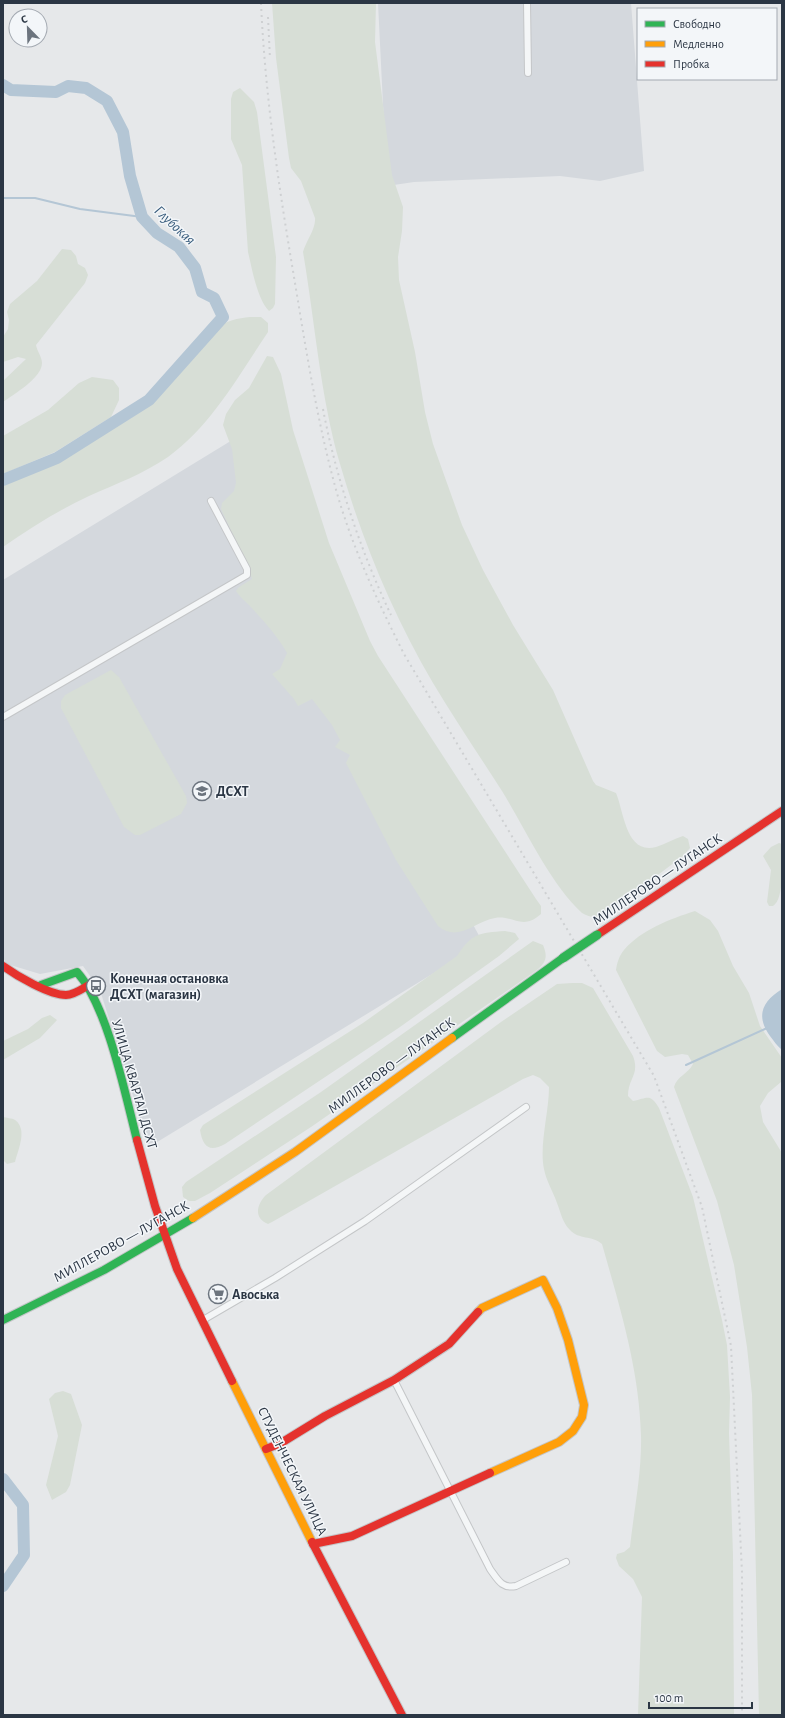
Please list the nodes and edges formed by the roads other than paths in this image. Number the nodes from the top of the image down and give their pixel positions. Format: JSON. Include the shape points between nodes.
{"nodes":[{"id":1,"x":527,"y":3,"type":"edge"},
{"id":2,"x":528,"y":73,"type":"dead end"},
{"id":3,"x":211,"y":501,"type":"dead end"},
{"id":4,"x":3,"y":716,"type":"edge"},
{"id":5,"x":782,"y":811,"type":"edge"},
{"id":6,"x":3,"y":966,"type":"edge"},
{"id":7,"x":41,"y":985,"type":"junction"},
{"id":8,"x":89,"y":985,"type":"junction"},
{"id":9,"x":526,"y":1107,"type":"dead end"},
{"id":10,"x":164,"y":1236,"type":"junction"},
{"id":11,"x":3,"y":1320,"type":"edge"},
{"id":12,"x":203,"y":1320,"type":"junction"},
{"id":13,"x":394,"y":1380,"type":"junction"},
{"id":14,"x":266,"y":1450,"type":"junction"},
{"id":15,"x":450,"y":1492,"type":"junction"},
{"id":16,"x":313,"y":1544,"type":"junction"},
{"id":17,"x":566,"y":1562,"type":"dead end"},
{"id":18,"x":402,"y":1715,"type":"edge"}],
"edges":[{"from":1,"to":2,"type":"street"},
{"from":3,"to":4,"type":"street","via":[[247,575]]},
{"from":5,"to":10,"type":"street","name":"МИЛЛЕРОВО — ЛУГАНСК","bridge":true,"via":[[563,958],[294,1152]]},
{"from":6,"to":7,"type":"street","via":[[19,977]]},
{"from":7,"to":8,"type":"street","via":[[65,995]]},
{"from":7,"to":8,"type":"street","via":[[77,972]]},
{"from":8,"to":10,"type":"street","name":"УЛИЦА КВАРТАЛ ДСХТ","via":[[108,1036]]},
{"from":9,"to":12,"type":"street","via":[[365,1221]]},
{"from":10,"to":11,"type":"street","name":"МИЛЛЕРОВО — ЛУГАНСК","via":[[104,1270]]},
{"from":10,"to":12,"type":"street","name":"СТУДЕНЧЕСКАЯ УЛИЦА","via":[[177,1269]]},
{"from":12,"to":14,"type":"street","name":"СТУДЕНЧЕСКАЯ УЛИЦА"},
{"from":13,"to":14,"type":"street"},
{"from":13,"to":15,"type":"street"},
{"from":13,"to":15,"type":"street","via":[[449,1344],[482,1308],[543,1280],[550,1291],[558,1309],[584,1404],[582,1420],[573,1433],[558,1442]]},
{"from":14,"to":16,"type":"street","name":"СТУДЕНЧЕСКАЯ УЛИЦА"},
{"from":15,"to":16,"type":"street","via":[[352,1536]]},
{"from":15,"to":17,"type":"street","via":[[490,1569],[503,1586],[516,1586]]},
{"from":16,"to":18,"type":"street","name":"СТУДЕНЧЕСКАЯ УЛИЦА"}]}
